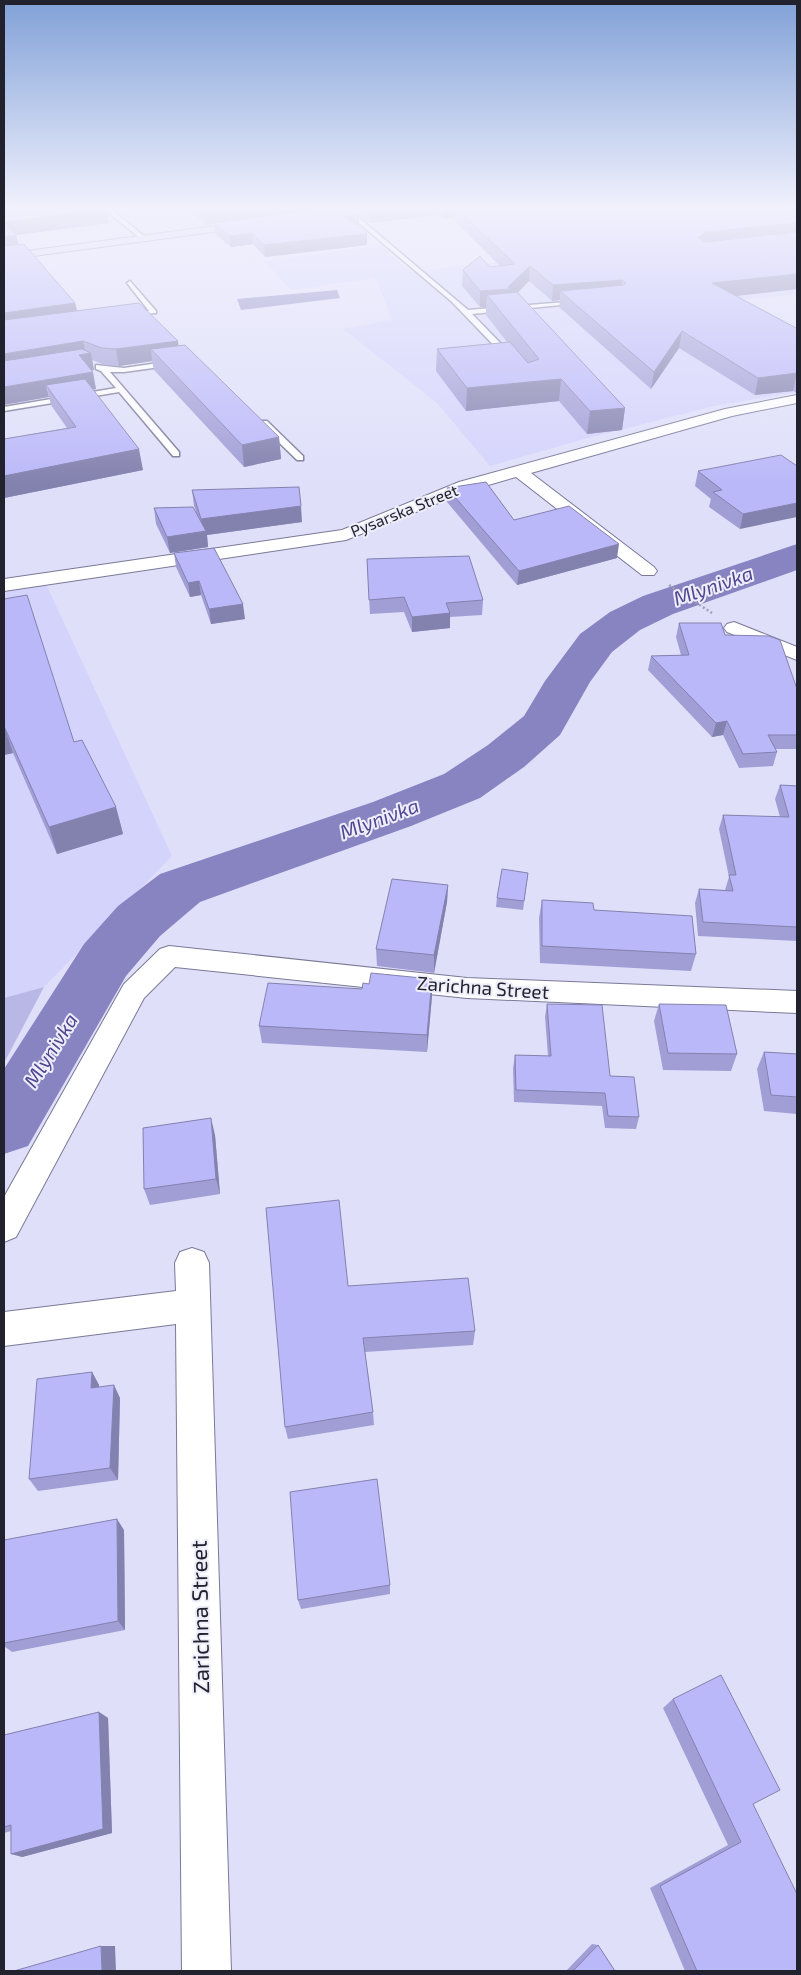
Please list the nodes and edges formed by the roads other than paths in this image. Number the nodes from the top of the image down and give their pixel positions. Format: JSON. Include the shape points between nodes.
{"nodes":[{"id":1,"x":143,"y":299,"type":"edge"},
{"id":2,"x":454,"y":299,"type":"edge"},
{"id":3,"x":591,"y":302,"type":"edge"},
{"id":4,"x":467,"y":312,"type":"junction"},
{"id":5,"x":116,"y":317,"type":"edge"},
{"id":6,"x":87,"y":362,"type":"edge"},
{"id":7,"x":179,"y":362,"type":"edge"},
{"id":8,"x":519,"y":367,"type":"edge"},
{"id":9,"x":104,"y":369,"type":"junction"},
{"id":10,"x":121,"y":389,"type":"junction"},
{"id":11,"x":797,"y":399,"type":"edge"},
{"id":12,"x":4,"y":410,"type":"edge"},
{"id":13,"x":259,"y":419,"type":"edge"},
{"id":14,"x":176,"y":454,"type":"dead end"},
{"id":15,"x":300,"y":458,"type":"dead end"},
{"id":16,"x":518,"y":471,"type":"junction"},
{"id":17,"x":648,"y":571,"type":"road end"},
{"id":18,"x":4,"y":585,"type":"edge"},
{"id":19,"x":734,"y":628,"type":"road end"},
{"id":20,"x":797,"y":654,"type":"edge"},
{"id":21,"x":797,"y":1002,"type":"edge"},
{"id":22,"x":4,"y":1227,"type":"edge"},
{"id":23,"x":192,"y":1263,"type":"dead end"},
{"id":24,"x":193,"y":1305,"type":"junction"},
{"id":25,"x":4,"y":1329,"type":"edge"},
{"id":26,"x":207,"y":1971,"type":"edge"}],
"edges":[{"from":1,"to":5,"type":"lane","via":[[154,312]]},
{"from":2,"to":4,"type":"lane"},
{"from":3,"to":4,"type":"lane"},
{"from":4,"to":8,"type":"lane"},
{"from":6,"to":9,"type":"lane"},
{"from":7,"to":9,"type":"lane","via":[[124,370]]},
{"from":9,"to":10,"type":"lane"},
{"from":10,"to":12,"type":"lane"},
{"from":10,"to":14,"type":"lane"},
{"from":11,"to":16,"type":"street","name":"Pysarska Street","via":[[730,412]]},
{"from":13,"to":15,"type":"lane"},
{"from":16,"to":17,"type":"street"},
{"from":16,"to":18,"type":"street","name":"Pysarska Street","via":[[465,486],[346,535]]},
{"from":19,"to":20,"type":"street"},
{"from":21,"to":22,"type":"street","name":"Zarichna Street","via":[[467,988],[169,956],[134,991]]},
{"from":23,"to":24,"type":"street","name":"Zarichna Street"},
{"from":24,"to":25,"type":"street"},
{"from":24,"to":26,"type":"street","name":"Zarichna Street"}]}
